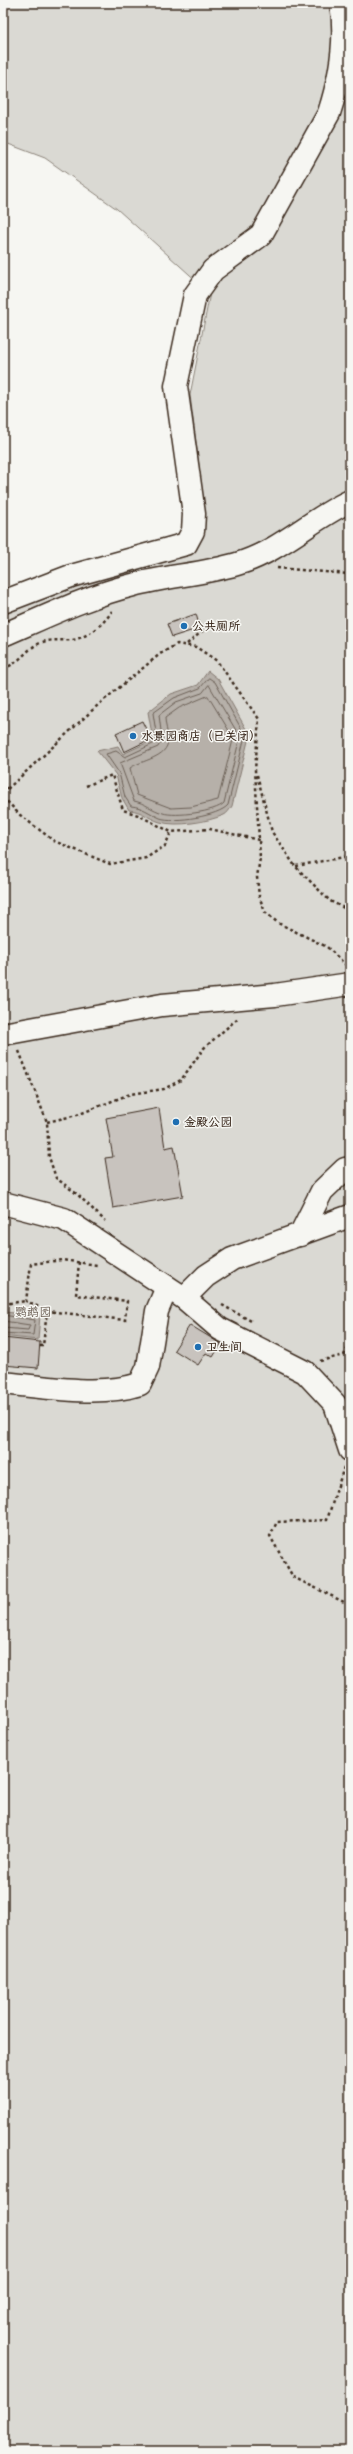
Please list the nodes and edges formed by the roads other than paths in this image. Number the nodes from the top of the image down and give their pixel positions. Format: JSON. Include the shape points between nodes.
{"nodes":[{"id":1,"x":341,"y":3,"type":"edge"},
{"id":2,"x":350,"y":501,"type":"edge"},
{"id":3,"x":3,"y":602,"type":"edge"},
{"id":4,"x":3,"y":635,"type":"edge"},
{"id":5,"x":350,"y":984,"type":"edge"},
{"id":6,"x":7,"y":1033,"type":"edge"},
{"id":7,"x":350,"y":1168,"type":"edge"},
{"id":8,"x":3,"y":1203,"type":"edge"},
{"id":9,"x":350,"y":1216,"type":"edge"},
{"id":10,"x":300,"y":1235,"type":"junction"},
{"id":11,"x":176,"y":1292,"type":"junction"},
{"id":12,"x":3,"y":1383,"type":"edge"},
{"id":13,"x":350,"y":1450,"type":"edge"}],
"edges":[{"from":1,"to":3,"type":"street","via":[[342,47],[336,91],[329,113],[261,235],[213,270],[195,295],[176,386],[194,514],[193,531],[186,544],[71,576]]},
{"from":2,"to":4,"type":"street","via":[[266,553],[237,564],[132,585]]},
{"from":5,"to":6,"type":"street","via":[[162,1005]]},
{"from":7,"to":10,"type":"street","via":[[345,1169],[322,1191]]},
{"from":8,"to":11,"type":"street","via":[[64,1219]]},
{"from":9,"to":10,"type":"street"},
{"from":10,"to":11,"type":"street","via":[[232,1259]]},
{"from":11,"to":12,"type":"street","via":[[157,1311],[148,1367],[140,1384],[122,1390]]},
{"from":11,"to":13,"type":"street","via":[[220,1329],[305,1372],[335,1404]]}]}
